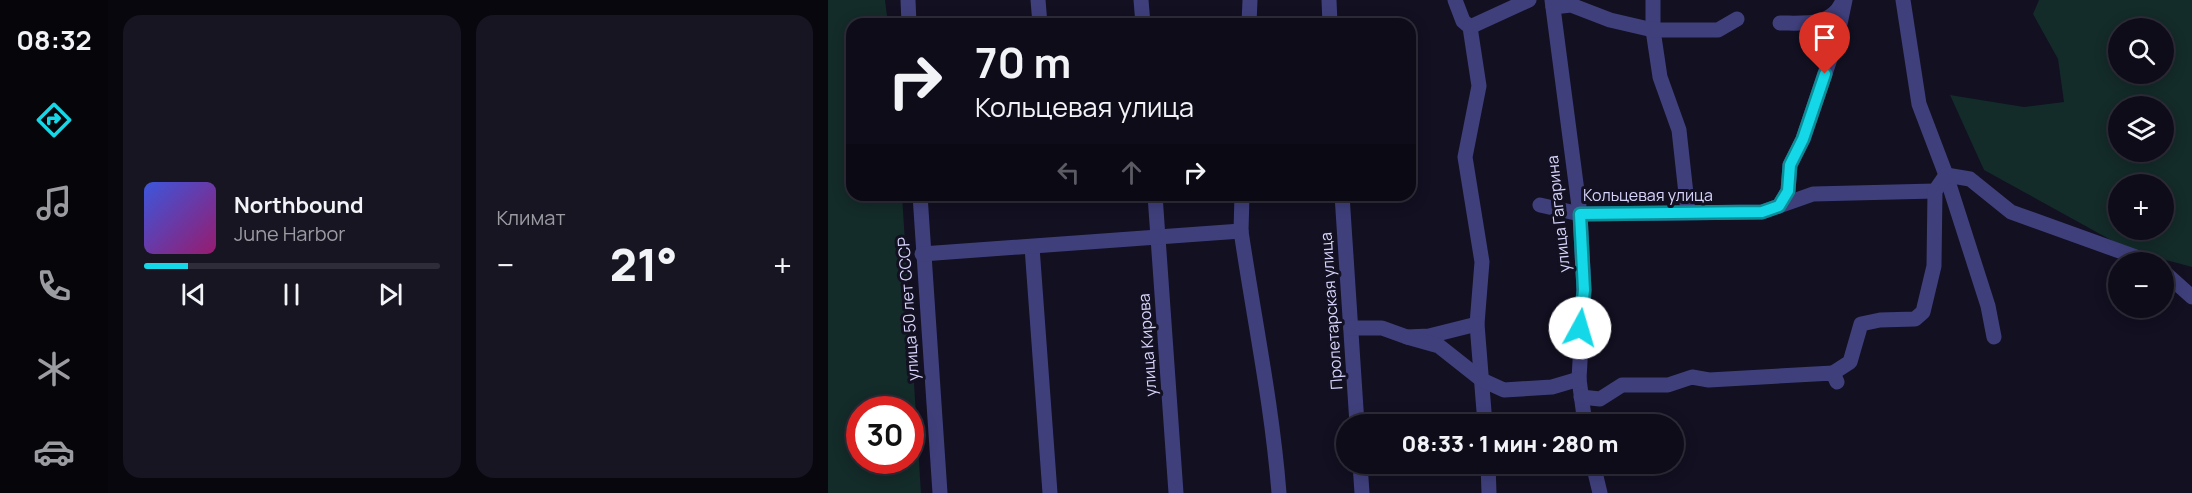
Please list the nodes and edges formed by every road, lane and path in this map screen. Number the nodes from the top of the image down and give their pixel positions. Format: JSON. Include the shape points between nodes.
{"nodes":[{"id":1,"x":908,"y":0,"type":"edge"},
{"id":2,"x":1038,"y":0,"type":"edge"},
{"id":3,"x":1141,"y":0,"type":"edge"},
{"id":4,"x":1250,"y":0,"type":"edge"},
{"id":5,"x":1329,"y":0,"type":"edge"},
{"id":6,"x":1455,"y":0,"type":"edge"},
{"id":7,"x":1529,"y":0,"type":"edge"},
{"id":8,"x":1653,"y":0,"type":"edge"},
{"id":9,"x":1844,"y":0,"type":"edge"},
{"id":10,"x":1903,"y":0,"type":"edge"},
{"id":11,"x":1552,"y":3,"type":"edge"},
{"id":12,"x":909,"y":18,"type":"edge"},
{"id":13,"x":1040,"y":18,"type":"edge"},
{"id":14,"x":1142,"y":18,"type":"edge"},
{"id":15,"x":1250,"y":18,"type":"edge"},
{"id":16,"x":1330,"y":18,"type":"edge"},
{"id":17,"x":1737,"y":19,"type":"dead end"},
{"id":18,"x":1780,"y":23,"type":"dead end"},
{"id":19,"x":1470,"y":27,"type":"junction"},
{"id":20,"x":1653,"y":30,"type":"junction"},
{"id":21,"x":1946,"y":175,"type":"junction"},
{"id":22,"x":1935,"y":191,"type":"junction"},
{"id":23,"x":920,"y":201,"type":"edge"},
{"id":24,"x":1155,"y":201,"type":"edge"},
{"id":25,"x":1242,"y":201,"type":"edge"},
{"id":26,"x":1342,"y":201,"type":"edge"},
{"id":27,"x":1540,"y":205,"type":"dead end"},
{"id":28,"x":1779,"y":206,"type":"junction"},
{"id":29,"x":1688,"y":212,"type":"junction"},
{"id":30,"x":1580,"y":214,"type":"junction"},
{"id":31,"x":1240,"y":231,"type":"junction"},
{"id":32,"x":1158,"y":236,"type":"junction"},
{"id":33,"x":1032,"y":247,"type":"junction"},
{"id":34,"x":2122,"y":252,"type":"edge"},
{"id":35,"x":922,"y":254,"type":"junction"},
{"id":36,"x":2174,"y":281,"type":"edge"},
{"id":37,"x":2192,"y":297,"type":"edge"},
{"id":38,"x":1477,"y":324,"type":"junction"},
{"id":39,"x":1351,"y":328,"type":"junction"},
{"id":40,"x":1407,"y":337,"type":"junction"},
{"id":41,"x":1994,"y":337,"type":"dead end"},
{"id":42,"x":1579,"y":379,"type":"junction"},
{"id":43,"x":1482,"y":380,"type":"junction"},
{"id":44,"x":1581,"y":397,"type":"junction"},
{"id":45,"x":1356,"y":414,"type":"edge"},
{"id":46,"x":1484,"y":414,"type":"edge"},
{"id":47,"x":1583,"y":414,"type":"edge"},
{"id":48,"x":1361,"y":474,"type":"edge"},
{"id":49,"x":1488,"y":474,"type":"edge"},
{"id":50,"x":1595,"y":474,"type":"edge"},
{"id":51,"x":940,"y":493,"type":"edge"},
{"id":52,"x":1050,"y":493,"type":"edge"},
{"id":53,"x":1176,"y":493,"type":"edge"},
{"id":54,"x":1278,"y":493,"type":"edge"},
{"id":55,"x":1362,"y":493,"type":"edge"},
{"id":56,"x":1489,"y":493,"type":"edge"},
{"id":57,"x":1600,"y":493,"type":"edge"}],
"edges":[{"from":1,"to":12,"type":"street"},
{"from":2,"to":13,"type":"street"},
{"from":3,"to":14,"type":"street"},
{"from":4,"to":15,"type":"street"},
{"from":5,"to":16,"type":"street"},
{"from":6,"to":19,"type":"street","via":[[1463,21]]},
{"from":7,"to":19,"type":"street"},
{"from":8,"to":20,"type":"street"},
{"from":9,"to":18,"type":"street","via":[[1836,13],[1819,23]]},
{"from":9,"to":28,"type":"street","via":[[1837,38],[1803,139],[1790,165],[1788,191]]},
{"from":10,"to":21,"type":"street","via":[[1919,104]]},
{"from":11,"to":20,"type":"street","via":[[1571,4],[1610,20]]},
{"from":11,"to":30,"type":"street","name":"улица Гагарина"},
{"from":17,"to":20,"type":"street","via":[[1718,30]]},
{"from":19,"to":38,"type":"street","via":[[1479,86],[1465,157],[1482,262]]},
{"from":20,"to":29,"type":"street","via":[[1660,77],[1678,130]]},
{"from":21,"to":22,"type":"street"},
{"from":21,"to":34,"type":"street","via":[[1970,179],[2011,212]]},
{"from":21,"to":41,"type":"street","via":[[1988,306]]},
{"from":22,"to":28,"type":"street","name":"Кольцевая улица","via":[[1813,195]]},
{"from":22,"to":44,"type":"street","via":[[1934,266],[1923,312],[1915,319],[1861,324],[1850,362],[1835,378],[1692,377],[1668,385],[1622,385],[1599,399]]},
{"from":23,"to":35,"type":"street","name":"улица 50 лет СССР"},
{"from":24,"to":32,"type":"street","name":"улица Кирова"},
{"from":25,"to":31,"type":"street"},
{"from":26,"to":39,"type":"street","name":"Пролетарская улица"},
{"from":27,"to":30,"type":"street","name":"Кольцевая улица"},
{"from":28,"to":29,"type":"street","name":"Кольцевая улица","via":[[1762,212]]},
{"from":29,"to":30,"type":"street","name":"Кольцевая улица"},
{"from":30,"to":42,"type":"street","name":"улица Гагарина","via":[[1584,290]]},
{"from":31,"to":32,"type":"street"},
{"from":31,"to":54,"type":"street","via":[[1255,326],[1262,344]]},
{"from":32,"to":33,"type":"street"},
{"from":32,"to":53,"type":"street","name":"улица Кирова"},
{"from":33,"to":35,"type":"street"},
{"from":33,"to":52,"type":"street"},
{"from":35,"to":51,"type":"street","name":"улица 50 лет СССР"},
{"from":36,"to":37,"type":"street"},
{"from":38,"to":40,"type":"street","via":[[1429,336]]},
{"from":38,"to":43,"type":"street"},
{"from":39,"to":40,"type":"street","via":[[1382,328]]},
{"from":39,"to":45,"type":"street","name":"Пролетарская улица"},
{"from":40,"to":43,"type":"street","via":[[1438,346]]},
{"from":42,"to":43,"type":"street","via":[[1552,387],[1504,390]]},
{"from":42,"to":44,"type":"street","name":"улица Гагарина"},
{"from":43,"to":46,"type":"street"},
{"from":44,"to":47,"type":"street","name":"улица Гагарина"},
{"from":48,"to":55,"type":"street"},
{"from":49,"to":56,"type":"street"},
{"from":50,"to":57,"type":"street"}]}
